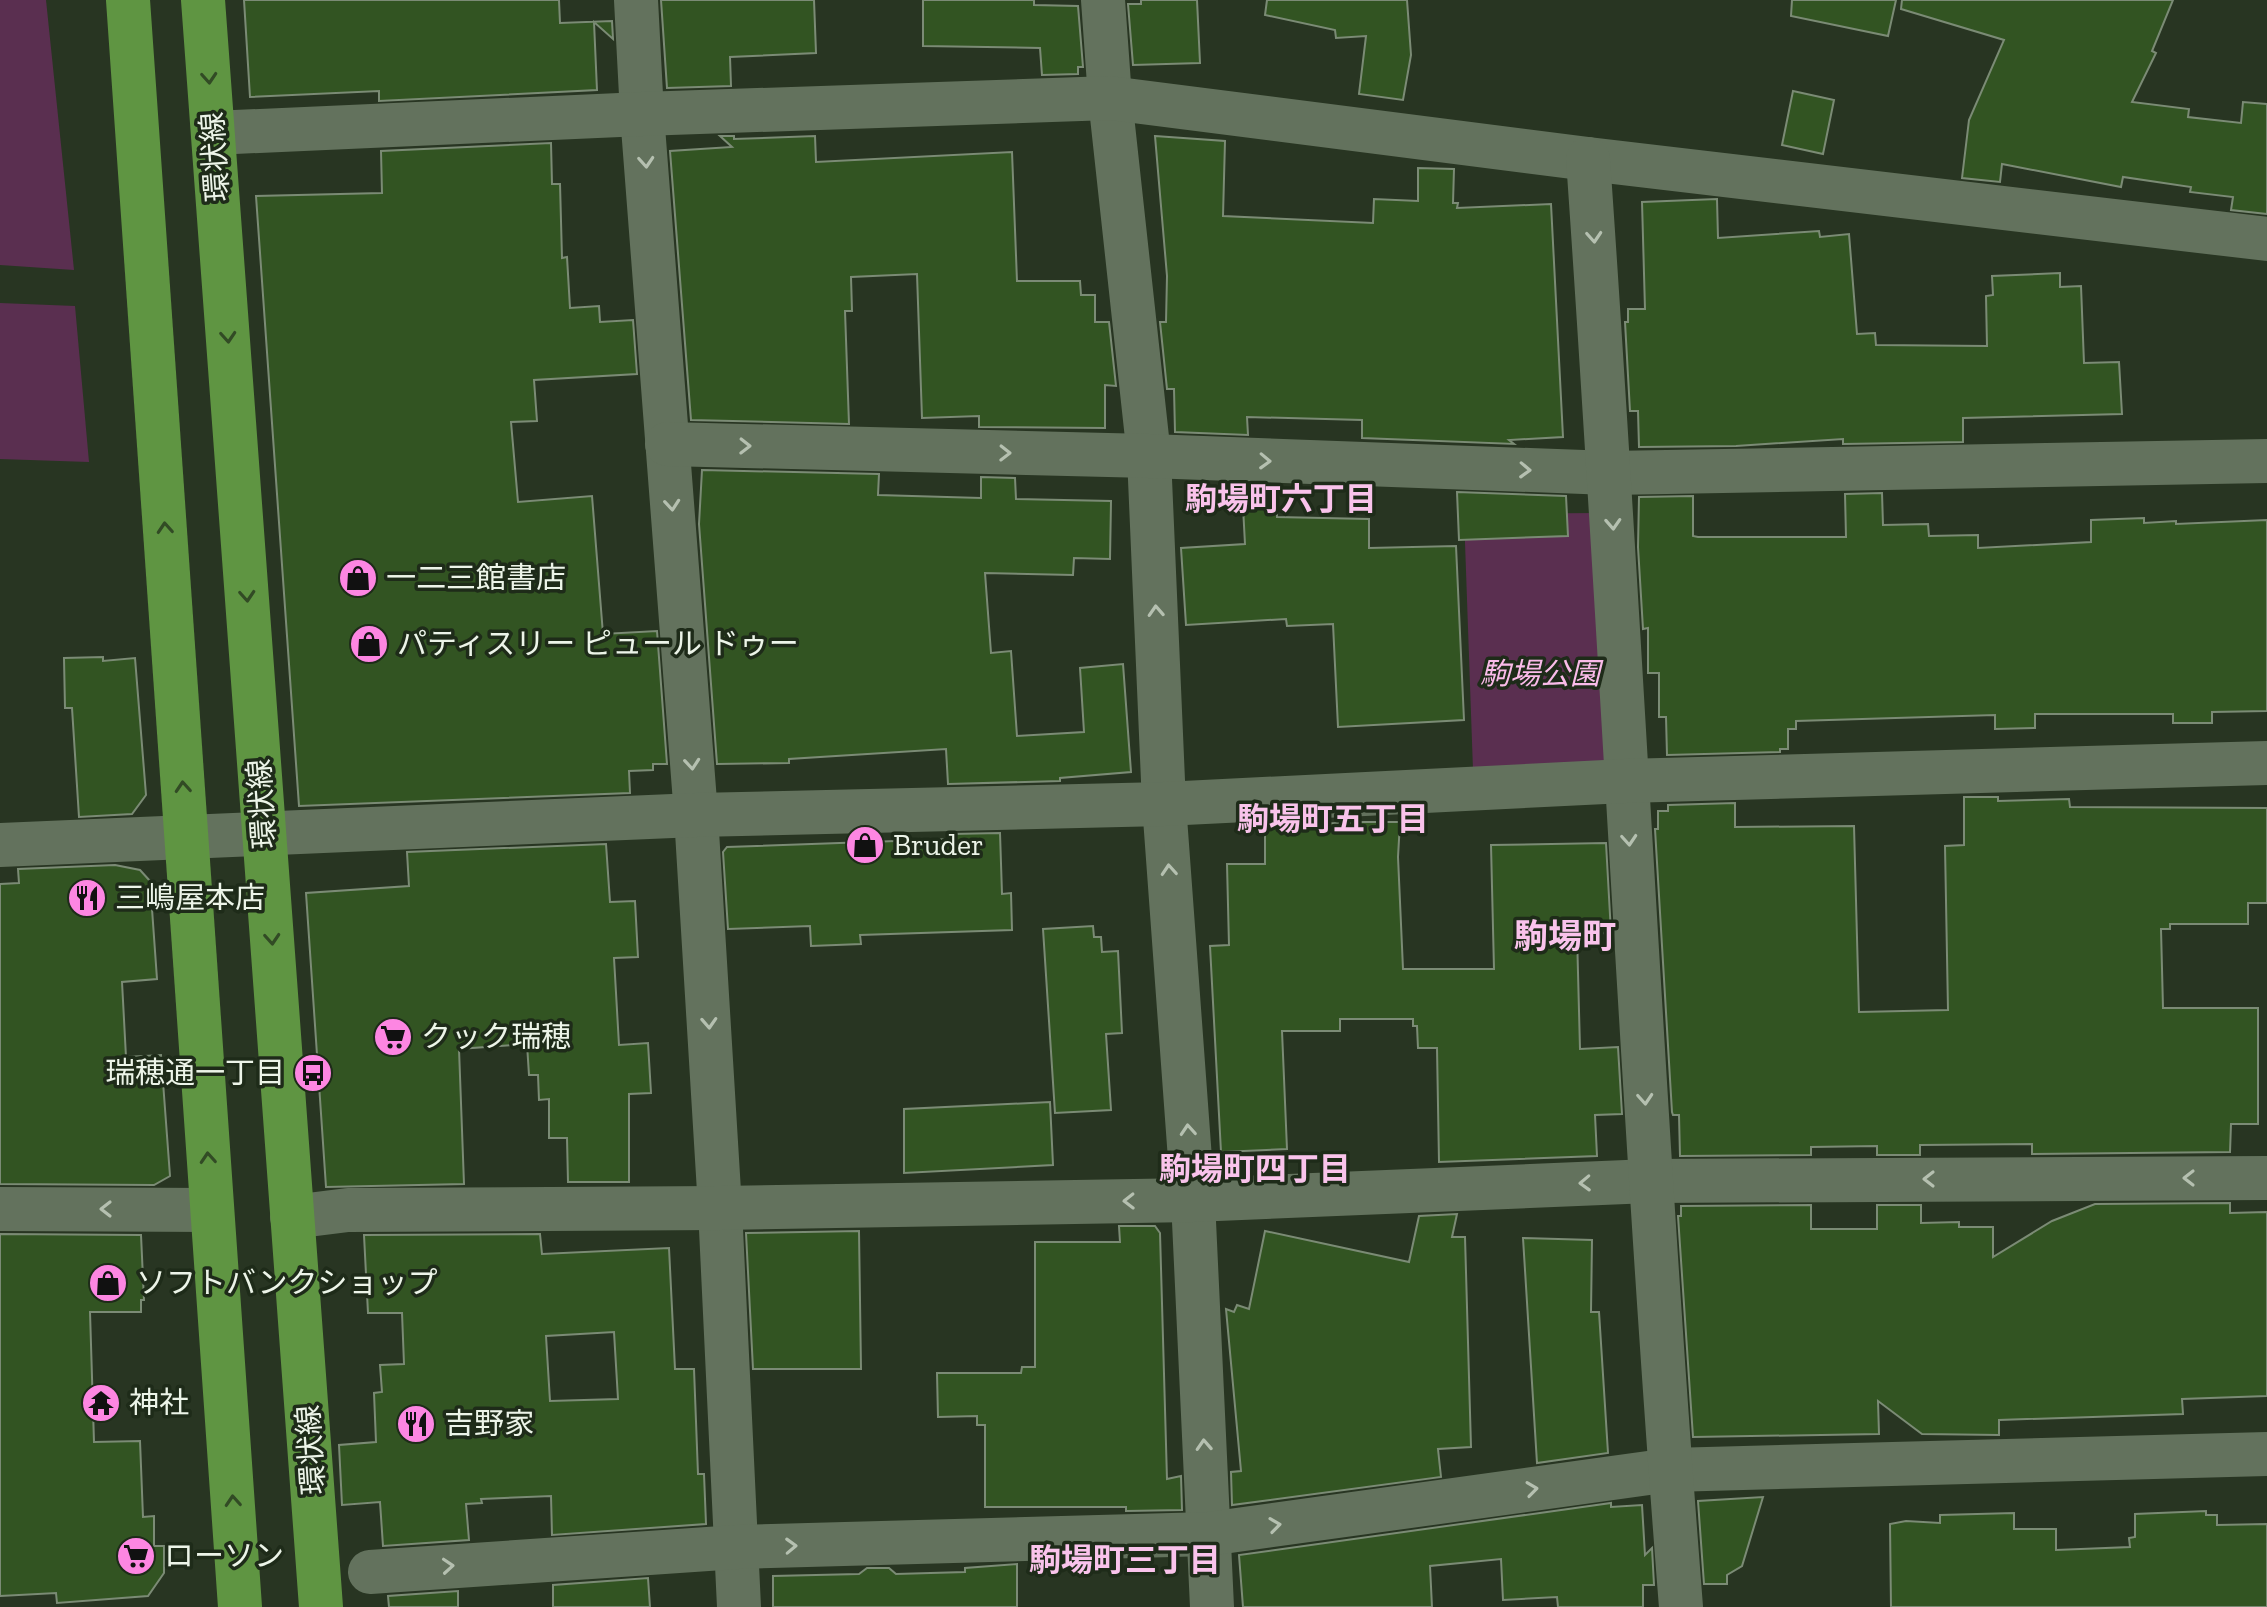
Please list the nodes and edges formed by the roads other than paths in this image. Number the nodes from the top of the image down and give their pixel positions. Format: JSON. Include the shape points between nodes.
{"nodes":[{"id":1,"x":128,"y":0,"type":"edge"},
{"id":2,"x":203,"y":0,"type":"edge"},
{"id":3,"x":636,"y":0,"type":"edge"},
{"id":4,"x":1103,"y":0,"type":"edge"},
{"id":5,"x":1110,"y":98,"type":"junction"},
{"id":6,"x":642,"y":114,"type":"junction"},
{"id":7,"x":213,"y":133,"type":"junction"},
{"id":8,"x":1588,"y":159,"type":"junction"},
{"id":9,"x":2267,"y":239,"type":"edge"},
{"id":10,"x":667,"y":444,"type":"junction"},
{"id":11,"x":1149,"y":456,"type":"junction"},
{"id":12,"x":2267,"y":461,"type":"edge"},
{"id":13,"x":1610,"y":473,"type":"junction"},
{"id":14,"x":2267,"y":763,"type":"edge"},
{"id":15,"x":1625,"y":781,"type":"junction"},
{"id":16,"x":1164,"y":804,"type":"junction"},
{"id":17,"x":696,"y":815,"type":"junction"},
{"id":18,"x":264,"y":834,"type":"junction"},
{"id":19,"x":186,"y":839,"type":"junction"},
{"id":20,"x":0,"y":845,"type":"edge"},
{"id":21,"x":2267,"y":1178,"type":"edge"},
{"id":22,"x":1650,"y":1181,"type":"junction"},
{"id":23,"x":1193,"y":1200,"type":"junction"},
{"id":24,"x":720,"y":1208,"type":"junction"},
{"id":25,"x":0,"y":1209,"type":"edge"},
{"id":26,"x":212,"y":1210,"type":"junction"},
{"id":27,"x":292,"y":1217,"type":"junction"},
{"id":28,"x":2267,"y":1454,"type":"edge"},
{"id":29,"x":1670,"y":1470,"type":"junction"},
{"id":30,"x":1208,"y":1534,"type":"junction"},
{"id":31,"x":737,"y":1547,"type":"junction"},
{"id":32,"x":370,"y":1572,"type":"dead end"},
{"id":33,"x":240,"y":1607,"type":"edge"},
{"id":34,"x":321,"y":1607,"type":"edge"},
{"id":35,"x":739,"y":1607,"type":"edge"},
{"id":36,"x":1212,"y":1607,"type":"edge"},
{"id":37,"x":1681,"y":1607,"type":"edge"}],
"edges":[{"from":19,"to":1,"type":"main road","one_way":true},
{"from":2,"to":7,"type":"main road","name":"環状線","one_way":true},
{"from":3,"to":6,"type":"street"},
{"from":4,"to":5,"type":"street"},
{"from":5,"to":6,"type":"street"},
{"from":5,"to":8,"type":"street"},
{"from":5,"to":11,"type":"street"},
{"from":6,"to":7,"type":"street"},
{"from":6,"to":10,"type":"street","one_way":true},
{"from":7,"to":18,"type":"main road","name":"環状線","one_way":true},
{"from":8,"to":9,"type":"street"},
{"from":8,"to":13,"type":"street","one_way":true},
{"from":10,"to":11,"type":"street","one_way":true},
{"from":10,"to":17,"type":"street","one_way":true},
{"from":11,"to":13,"type":"street","one_way":true},
{"from":16,"to":11,"type":"street","one_way":true},
{"from":12,"to":13,"type":"street"},
{"from":13,"to":15,"type":"street","one_way":true},
{"from":14,"to":15,"type":"street"},
{"from":15,"to":16,"type":"street"},
{"from":15,"to":22,"type":"street","one_way":true},
{"from":16,"to":17,"type":"street"},
{"from":23,"to":16,"type":"street","one_way":true},
{"from":17,"to":18,"type":"street"},
{"from":17,"to":24,"type":"street","one_way":true},
{"from":18,"to":19,"type":"street"},
{"from":18,"to":27,"type":"main road","name":"環状線","one_way":true},
{"from":19,"to":20,"type":"street"},
{"from":26,"to":19,"type":"main road","one_way":true},
{"from":21,"to":22,"type":"street","one_way":true},
{"from":22,"to":23,"type":"street","one_way":true},
{"from":22,"to":29,"type":"street"},
{"from":23,"to":24,"type":"street","one_way":true},
{"from":30,"to":23,"type":"street","one_way":true},
{"from":24,"to":27,"type":"street","via":[[348,1210]]},
{"from":24,"to":31,"type":"street"},
{"from":26,"to":25,"type":"street","one_way":true},
{"from":33,"to":26,"type":"main road","one_way":true},
{"from":27,"to":34,"type":"main road","name":"環状線"},
{"from":28,"to":29,"type":"street"},
{"from":30,"to":29,"type":"street","one_way":true},
{"from":29,"to":37,"type":"street"},
{"from":31,"to":30,"type":"street","one_way":true},
{"from":30,"to":36,"type":"street"},
{"from":32,"to":31,"type":"street","one_way":true},
{"from":31,"to":35,"type":"street"}]}
